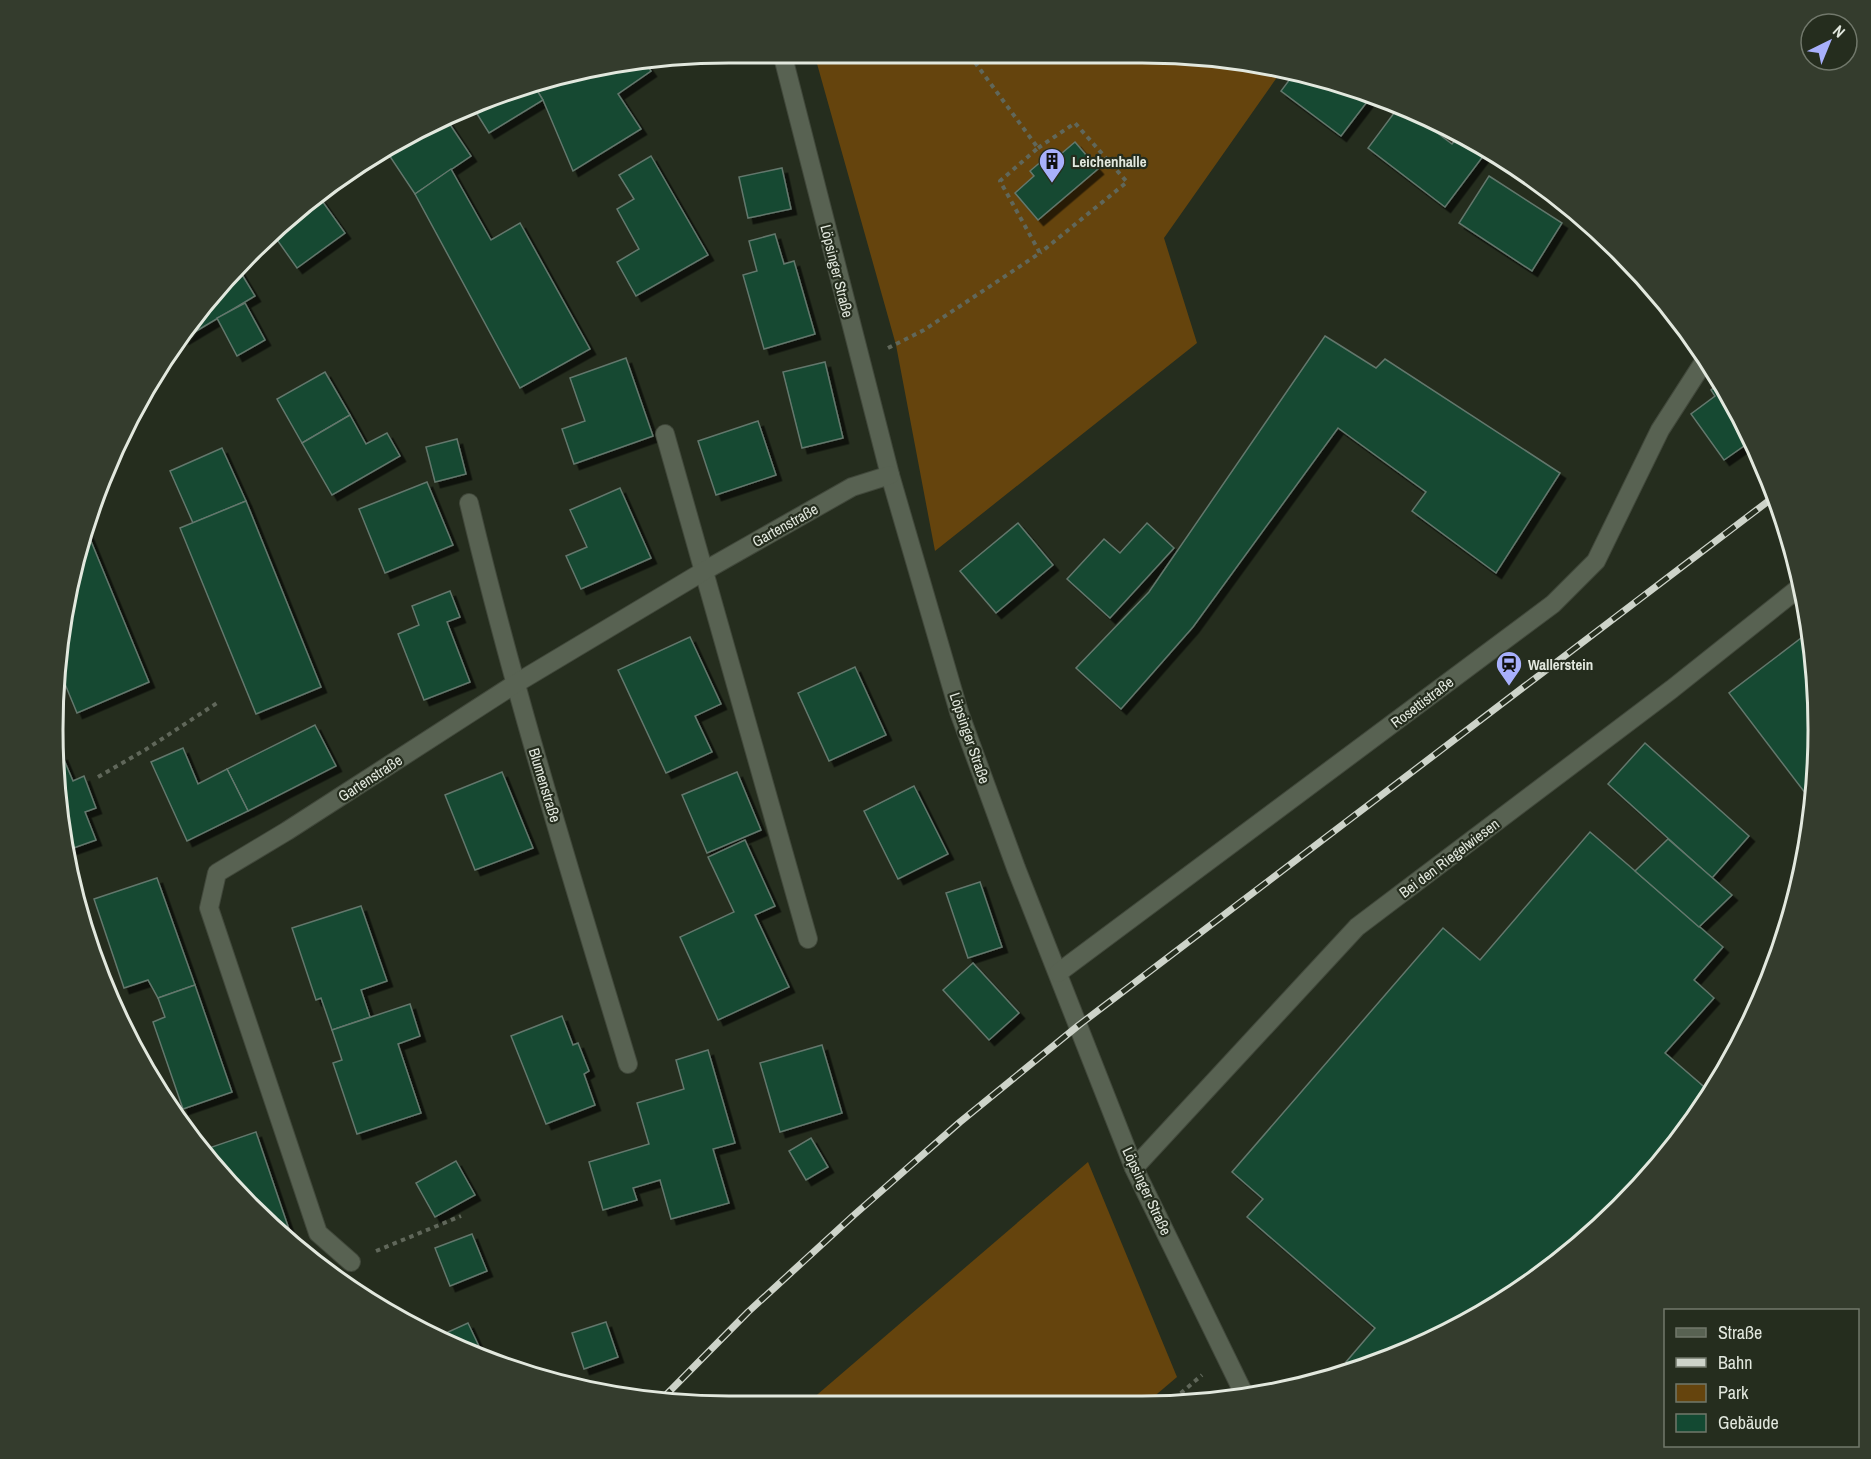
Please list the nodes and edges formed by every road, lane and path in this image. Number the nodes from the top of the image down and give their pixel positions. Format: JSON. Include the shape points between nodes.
{"nodes":[{"id":1,"x":785,"y":63,"type":"edge"},
{"id":2,"x":975,"y":63,"type":"edge"},
{"id":3,"x":1038,"y":148,"type":"junction"},
{"id":4,"x":1041,"y":253,"type":"junction"},
{"id":5,"x":859,"y":358,"type":"junction"},
{"id":6,"x":1701,"y":367,"type":"edge"},
{"id":7,"x":665,"y":434,"type":"dead end"},
{"id":8,"x":890,"y":475,"type":"junction"},
{"id":9,"x":469,"y":503,"type":"dead end"},
{"id":10,"x":704,"y":571,"type":"junction"},
{"id":11,"x":1793,"y":592,"type":"edge"},
{"id":12,"x":515,"y":684,"type":"junction"},
{"id":13,"x":217,"y":703,"type":"dead end"},
{"id":14,"x":98,"y":777,"type":"dead end"},
{"id":15,"x":808,"y":939,"type":"dead end"},
{"id":16,"x":1058,"y":973,"type":"junction"},
{"id":17,"x":628,"y":1064,"type":"dead end"},
{"id":18,"x":1134,"y":1168,"type":"junction"},
{"id":19,"x":460,"y":1216,"type":"dead end"},
{"id":20,"x":351,"y":1262,"type":"junction"},
{"id":21,"x":359,"y":1284,"type":"edge"},
{"id":22,"x":1226,"y":1355,"type":"junction"},
{"id":23,"x":1241,"y":1388,"type":"edge"},
{"id":24,"x":1179,"y":1395,"type":"edge"}],
"edges":[{"from":1,"to":5,"type":"street","name":"Löpsinger Straße"},
{"from":2,"to":3,"type":"path"},
{"from":3,"to":4,"type":"path","via":[[1000,180]]},
{"from":3,"to":4,"type":"path","via":[[1076,123],[1127,182]]},
{"from":4,"to":5,"type":"path","via":[[924,330]]},
{"from":5,"to":8,"type":"street","name":"Löpsinger Straße"},
{"from":6,"to":16,"type":"street","name":"Rosettistraße","via":[[1660,430],[1596,561],[1553,604]]},
{"from":7,"to":10,"type":"street"},
{"from":8,"to":10,"type":"street","name":"Gartenstraße","via":[[852,487]]},
{"from":8,"to":16,"type":"street","name":"Löpsinger Straße","via":[[959,712]]},
{"from":9,"to":12,"type":"street","name":"Blumenstraße"},
{"from":10,"to":12,"type":"street","name":"Gartenstraße"},
{"from":10,"to":15,"type":"street"},
{"from":11,"to":18,"type":"street","name":"Bei den Riegelwiesen","via":[[1357,927]]},
{"from":12,"to":17,"type":"street","name":"Blumenstraße"},
{"from":12,"to":20,"type":"street","name":"Gartenstraße","via":[[217,873],[208,908],[318,1233]]},
{"from":13,"to":14,"type":"path"},
{"from":16,"to":18,"type":"street","name":"Löpsinger Straße"},
{"from":18,"to":22,"type":"street","name":"Löpsinger Straße"},
{"from":19,"to":20,"type":"path"},
{"from":20,"to":21,"type":"path"},
{"from":22,"to":23,"type":"street","name":"Löpsinger Straße"},
{"from":22,"to":24,"type":"path"}]}
